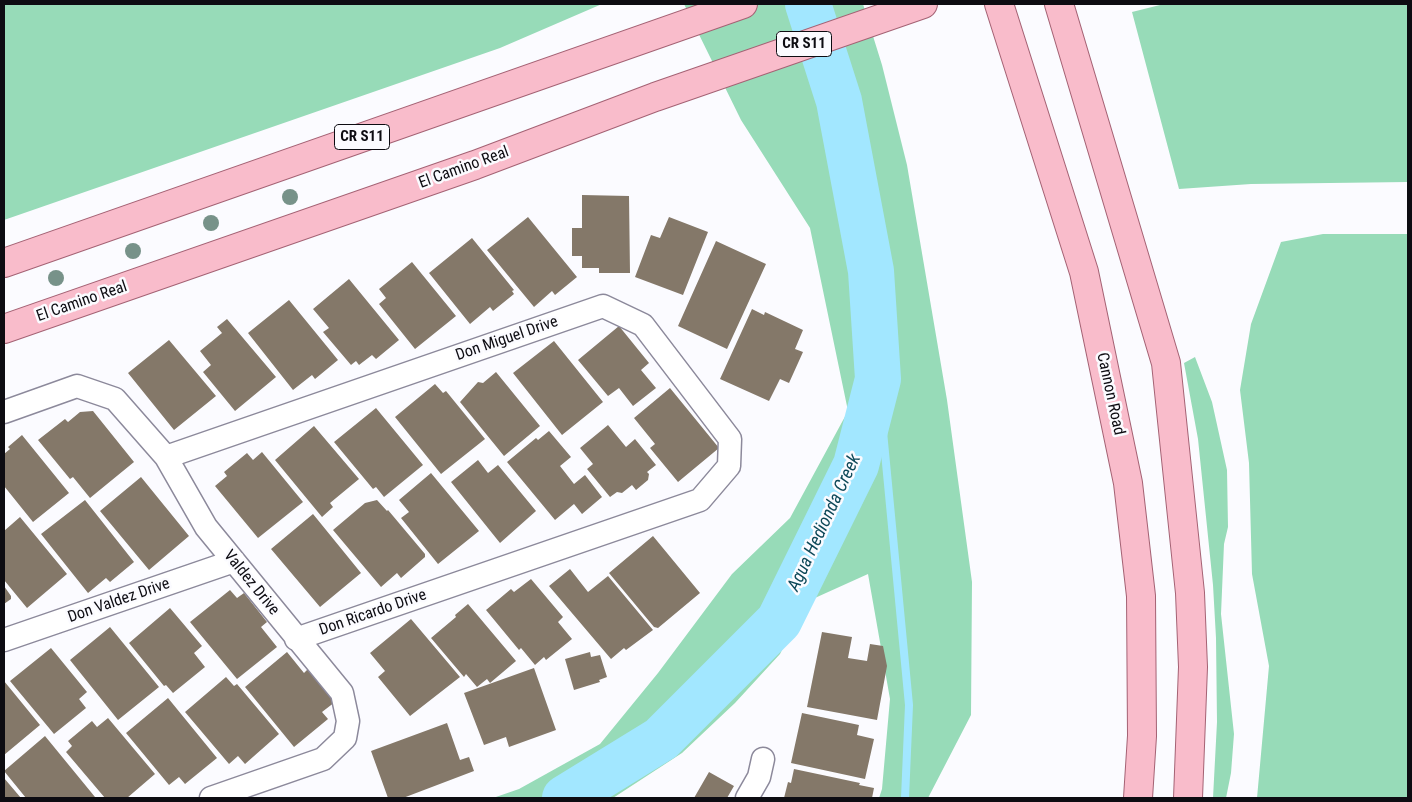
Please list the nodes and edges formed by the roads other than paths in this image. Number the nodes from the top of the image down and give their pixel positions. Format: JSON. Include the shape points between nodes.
{"nodes":[{"id":1,"x":924,"y":4,"type":"edge"},
{"id":2,"x":999,"y":4,"type":"edge"},
{"id":3,"x":1059,"y":4,"type":"edge"},
{"id":4,"x":732,"y":7,"type":"edge"},
{"id":5,"x":4,"y":264,"type":"edge"},
{"id":6,"x":4,"y":329,"type":"edge"},
{"id":7,"x":4,"y":412,"type":"edge"},
{"id":8,"x":166,"y":457,"type":"junction"},
{"id":9,"x":700,"y":500,"type":"joint"},
{"id":10,"x":234,"y":561,"type":"junction"},
{"id":11,"x":296,"y":639,"type":"junction"},
{"id":12,"x":4,"y":640,"type":"edge"},
{"id":13,"x":763,"y":759,"type":"dead end"},
{"id":14,"x":211,"y":798,"type":"edge"},
{"id":15,"x":747,"y":798,"type":"edge"},
{"id":16,"x":1138,"y":798,"type":"edge"},
{"id":17,"x":1188,"y":798,"type":"edge"}],
"edges":[{"from":1,"to":6,"type":"main road","name":"El Camino Real","number":"CR S11"},
{"from":2,"to":16,"type":"main road","name":"Cannon Road","via":[[1084,272],[1128,483],[1141,596],[1142,736]]},
{"from":3,"to":17,"type":"main road","via":[[1166,363],[1190,593],[1193,667]]},
{"from":4,"to":5,"type":"main road","number":"CR S11"},
{"from":7,"to":8,"type":"street","via":[[77,386],[115,399]]},
{"from":8,"to":9,"type":"street","name":"Don Miguel Drive","via":[[603,306],[643,325],[730,439],[730,466]]},
{"from":8,"to":10,"type":"street","name":"Valdez Drive","via":[[206,527]]},
{"from":9,"to":11,"type":"street","name":"Don Ricardo Drive"},
{"from":10,"to":11,"type":"street","name":"Valdez Drive"},
{"from":10,"to":12,"type":"street","name":"Don Valdez Drive"},
{"from":11,"to":14,"type":"street","name":"Don Ricardo Drive","via":[[342,694],[348,721],[344,738],[323,759]]},
{"from":13,"to":15,"type":"street","via":[[759,777]]}]}
